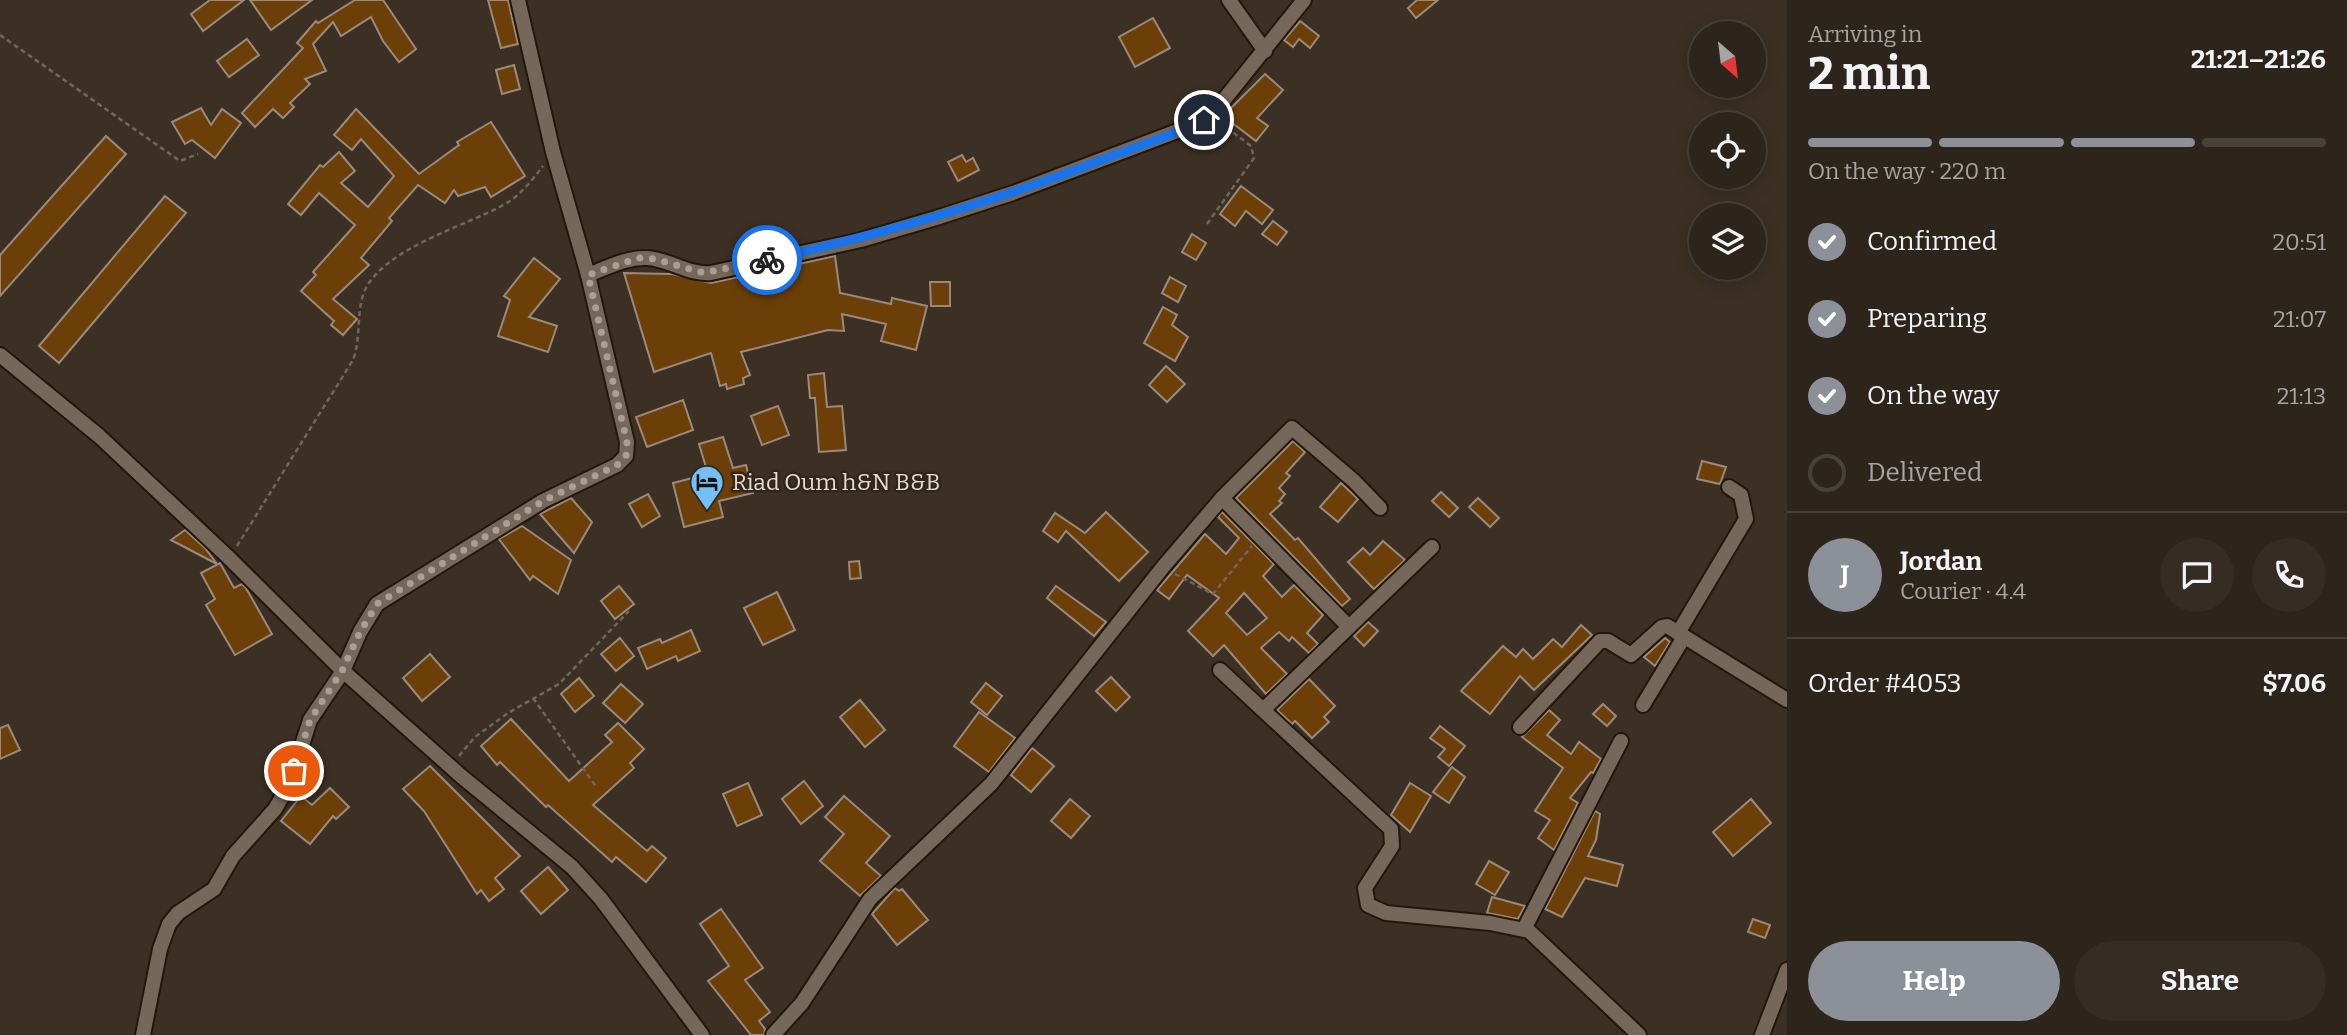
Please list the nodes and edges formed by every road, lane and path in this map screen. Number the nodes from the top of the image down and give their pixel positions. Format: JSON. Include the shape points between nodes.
{"nodes":[{"id":1,"x":518,"y":0,"type":"edge"},
{"id":2,"x":1229,"y":0,"type":"edge"},
{"id":3,"x":1304,"y":0,"type":"edge"},
{"id":4,"x":0,"y":35,"type":"edge"},
{"id":5,"x":1265,"y":51,"type":"junction"},
{"id":6,"x":1211,"y":116,"type":"junction"},
{"id":7,"x":553,"y":152,"type":"junction"},
{"id":8,"x":198,"y":154,"type":"dead end"},
{"id":9,"x":1207,"y":224,"type":"dead end"},
{"id":10,"x":588,"y":275,"type":"junction"},
{"id":11,"x":0,"y":355,"type":"edge"},
{"id":12,"x":1729,"y":487,"type":"dead end"},
{"id":13,"x":1222,"y":498,"type":"junction"},
{"id":14,"x":1380,"y":508,"type":"dead end"},
{"id":15,"x":1261,"y":536,"type":"junction"},
{"id":16,"x":1432,"y":547,"type":"dead end"},
{"id":17,"x":230,"y":558,"type":"junction"},
{"id":18,"x":1163,"y":567,"type":"junction"},
{"id":19,"x":629,"y":611,"type":"dead end"},
{"id":20,"x":1349,"y":627,"type":"junction"},
{"id":21,"x":1681,"y":635,"type":"junction"},
{"id":22,"x":1220,"y":670,"type":"dead end"},
{"id":23,"x":342,"y":671,"type":"junction"},
{"id":24,"x":533,"y":698,"type":"junction"},
{"id":25,"x":1787,"y":700,"type":"edge"},
{"id":26,"x":1643,"y":705,"type":"dead end"},
{"id":27,"x":1264,"y":710,"type":"junction"},
{"id":28,"x":1520,"y":727,"type":"dead end"},
{"id":29,"x":1621,"y":741,"type":"dead end"},
{"id":30,"x":449,"y":766,"type":"junction"},
{"id":31,"x":597,"y":788,"type":"dead end"},
{"id":32,"x":1524,"y":929,"type":"junction"},
{"id":33,"x":1787,"y":970,"type":"edge"},
{"id":34,"x":143,"y":1035,"type":"edge"},
{"id":35,"x":702,"y":1035,"type":"edge"},
{"id":36,"x":773,"y":1035,"type":"edge"},
{"id":37,"x":1639,"y":1035,"type":"edge"},
{"id":38,"x":1762,"y":1035,"type":"edge"}],
"edges":[{"from":1,"to":7,"type":"street"},
{"from":2,"to":5,"type":"street"},
{"from":3,"to":5,"type":"street"},
{"from":4,"to":8,"type":"path","via":[[180,160]]},
{"from":5,"to":6,"type":"street"},
{"from":6,"to":9,"type":"path","via":[[1247,143],[1254,155]]},
{"from":6,"to":10,"type":"street","via":[[1013,193],[861,240],[711,273],[645,258]]},
{"from":7,"to":10,"type":"street"},
{"from":7,"to":17,"type":"path","via":[[513,199],[401,255],[371,281],[362,301],[353,360]]},
{"from":10,"to":23,"type":"street","via":[[627,442],[626,456],[388,595],[368,615]]},
{"from":11,"to":17,"type":"street","via":[[99,436]]},
{"from":12,"to":21,"type":"street","via":[[1744,501],[1746,519]]},
{"from":13,"to":14,"type":"street","via":[[1292,428]]},
{"from":13,"to":15,"type":"street"},
{"from":13,"to":18,"type":"street"},
{"from":15,"to":18,"type":"path","via":[[1213,594]]},
{"from":15,"to":20,"type":"street"},
{"from":16,"to":20,"type":"street"},
{"from":17,"to":23,"type":"street"},
{"from":18,"to":36,"type":"street","via":[[991,784],[859,911],[802,1003]]},
{"from":19,"to":24,"type":"path","via":[[579,666]]},
{"from":20,"to":27,"type":"street"},
{"from":21,"to":25,"type":"street"},
{"from":21,"to":26,"type":"street"},
{"from":21,"to":28,"type":"street","via":[[1667,626],[1658,629],[1631,655],[1602,639]]},
{"from":22,"to":27,"type":"street"},
{"from":23,"to":30,"type":"street"},
{"from":23,"to":34,"type":"street","via":[[310,720],[290,783],[275,808],[233,856],[214,889],[169,924]]},
{"from":24,"to":30,"type":"path","via":[[475,737]]},
{"from":24,"to":31,"type":"path"},
{"from":27,"to":32,"type":"street","via":[[1391,829],[1392,846],[1364,888],[1365,902],[1371,908]]},
{"from":29,"to":32,"type":"street"},
{"from":30,"to":35,"type":"street","via":[[586,881]]},
{"from":32,"to":37,"type":"street"},
{"from":33,"to":38,"type":"street"}]}
